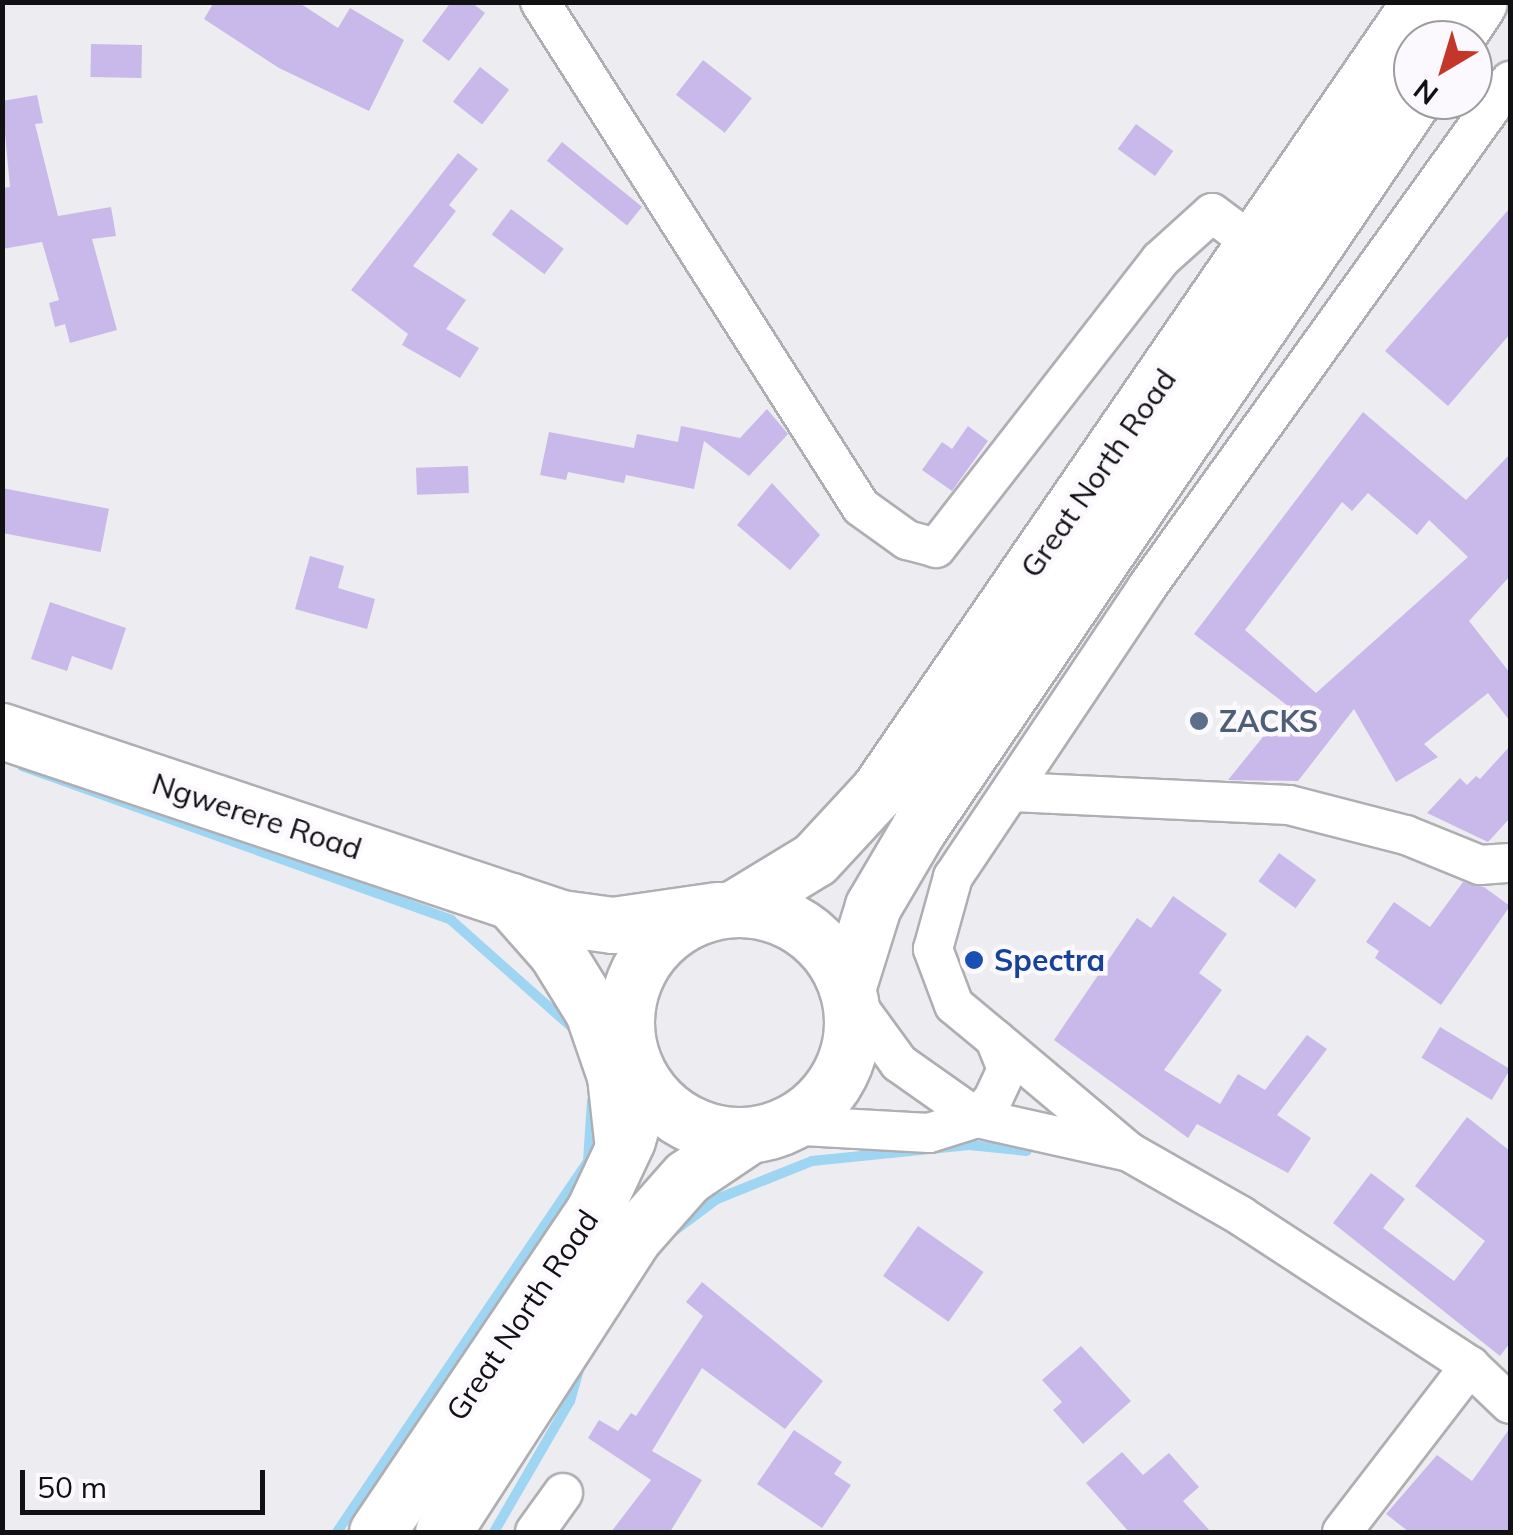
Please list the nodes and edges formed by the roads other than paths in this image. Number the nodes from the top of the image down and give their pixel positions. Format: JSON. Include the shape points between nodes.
{"nodes":[{"id":1,"x":540,"y":2,"type":"edge"},
{"id":2,"x":1420,"y":2,"type":"edge"},
{"id":3,"x":1510,"y":81,"type":"edge"},
{"id":4,"x":1399,"y":120,"type":"edge"},
{"id":5,"x":1256,"y":245,"type":"junction"},
{"id":6,"x":2,"y":731,"type":"edge"},
{"id":7,"x":1013,"y":792,"type":"junction"},
{"id":8,"x":1510,"y":863,"type":"edge"},
{"id":9,"x":511,"y":902,"type":"junction"},
{"id":10,"x":728,"y":908,"type":"junction"},
{"id":11,"x":847,"y":991,"type":"junction"},
{"id":12,"x":593,"y":1012,"type":"junction"},
{"id":13,"x":995,"y":1038,"type":"junction"},
{"id":14,"x":639,"y":1078,"type":"junction"},
{"id":15,"x":977,"y":1118,"type":"junction"},
{"id":16,"x":766,"y":1130,"type":"junction"},
{"id":17,"x":623,"y":1148,"type":"junction"},
{"id":18,"x":1130,"y":1152,"type":"junction"},
{"id":19,"x":1470,"y":1366,"type":"junction"},
{"id":20,"x":1510,"y":1404,"type":"edge"},
{"id":21,"x":563,"y":1493,"type":"dead end"},
{"id":22,"x":377,"y":1532,"type":"edge"},
{"id":23,"x":443,"y":1532,"type":"edge"},
{"id":24,"x":535,"y":1532,"type":"edge"},
{"id":25,"x":1342,"y":1532,"type":"edge"}],
"edges":[{"from":1,"to":5,"type":"street","via":[[862,507],[907,540],[936,548],[1160,260],[1212,213]]},
{"from":2,"to":5,"type":"main road","name":"Great North Road"},
{"from":3,"to":7,"type":"street","via":[[1158,572]]},
{"from":4,"to":11,"type":"main road","name":"Great North Road","via":[[919,828],[874,906]]},
{"from":5,"to":10,"type":"main road","name":"Great North Road","via":[[850,828],[816,859]]},
{"from":6,"to":9,"type":"main road","name":"Ngwerere Road"},
{"from":7,"to":8,"type":"street","via":[[1289,806],[1388,830],[1480,865]]},
{"from":7,"to":13,"type":"street","via":[[953,877],[933,949],[954,1006]]},
{"from":9,"to":10,"type":"main road","name":"Ngwerere Road","via":[[612,925]]},
{"from":9,"to":12,"type":"main road","via":[[556,952]]},
{"from":10,"to":11,"type":"main road","via":[[808,929],[839,965]]},
{"from":10,"to":14,"type":"main road","via":[[668,937],[643,965],[626,1017]]},
{"from":11,"to":15,"type":"street","via":[[899,1063]]},
{"from":11,"to":16,"type":"main road","via":[[853,1037],[842,1070],[822,1098]]},
{"from":12,"to":14,"type":"main road"},
{"from":12,"to":17,"type":"main road","via":[[615,1076]]},
{"from":13,"to":15,"type":"street","via":[[1007,1069]]},
{"from":13,"to":18,"type":"street"},
{"from":14,"to":16,"type":"main road","via":[[688,1126]]},
{"from":14,"to":17,"type":"main road","name":"Great North Road"},
{"from":15,"to":16,"type":"street","via":[[929,1132]]},
{"from":15,"to":18,"type":"street"},
{"from":16,"to":23,"type":"main road","name":"Great North Road","via":[[688,1177],[634,1238]]},
{"from":17,"to":22,"type":"main road","name":"Great North Road","via":[[594,1210]]},
{"from":18,"to":19,"type":"street"},
{"from":19,"to":20,"type":"street"},
{"from":19,"to":25,"type":"street"},
{"from":21,"to":24,"type":"street"}]}
